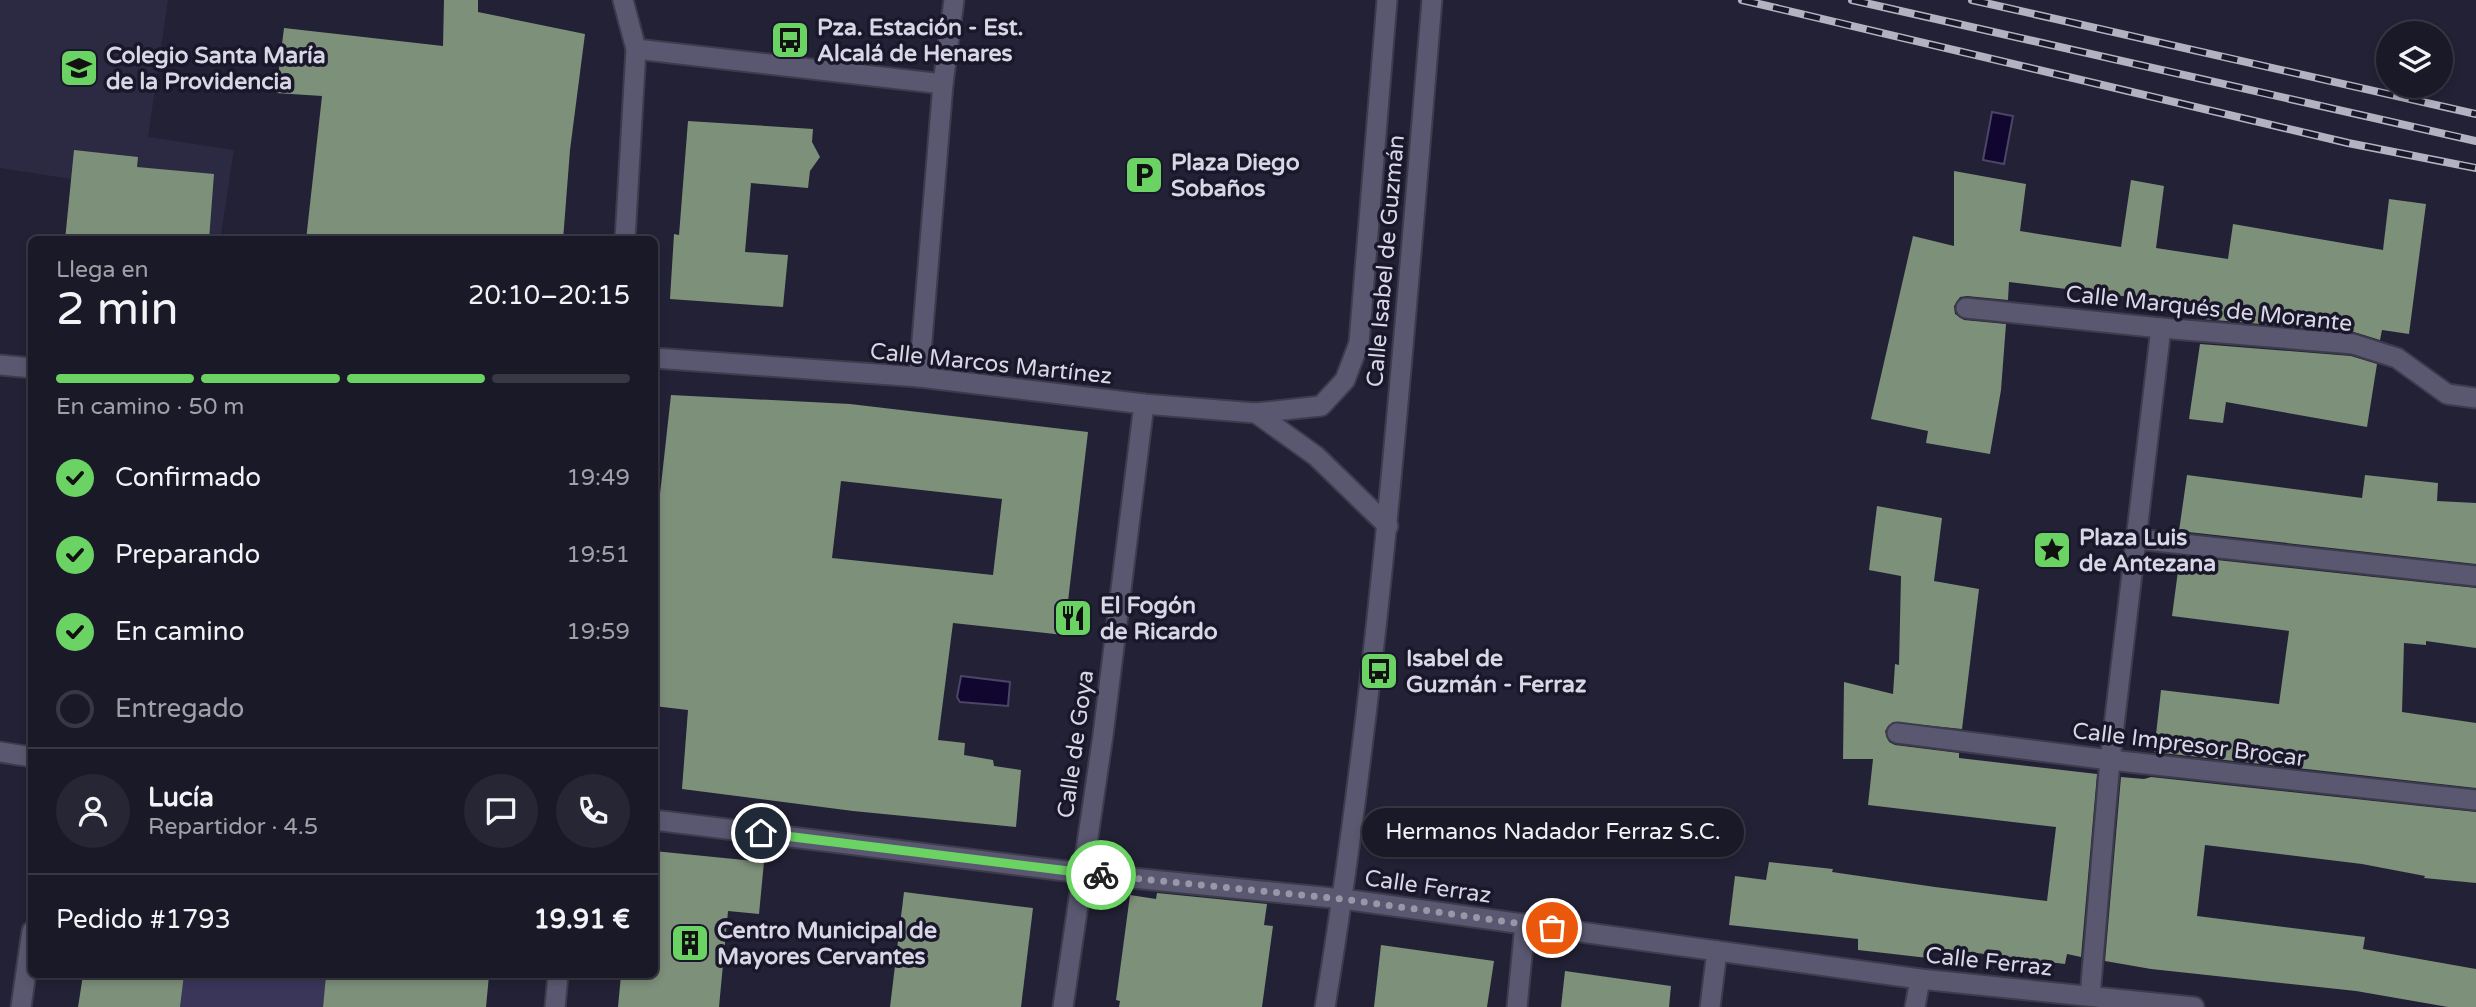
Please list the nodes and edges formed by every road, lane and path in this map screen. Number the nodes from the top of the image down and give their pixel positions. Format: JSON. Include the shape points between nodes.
{"nodes":[{"id":1,"x":623,"y":0,"type":"edge"},
{"id":2,"x":954,"y":0,"type":"edge"},
{"id":3,"x":1387,"y":0,"type":"edge"},
{"id":4,"x":1432,"y":0,"type":"edge"},
{"id":5,"x":636,"y":50,"type":"junction"},
{"id":6,"x":943,"y":84,"type":"junction"},
{"id":7,"x":625,"y":236,"type":"edge"},
{"id":8,"x":1966,"y":308,"type":"dead end"},
{"id":9,"x":2161,"y":328,"type":"junction"},
{"id":10,"x":658,"y":358,"type":"edge"},
{"id":11,"x":0,"y":365,"type":"edge"},
{"id":12,"x":28,"y":368,"type":"edge"},
{"id":13,"x":919,"y":377,"type":"junction"},
{"id":14,"x":2476,"y":398,"type":"edge"},
{"id":15,"x":1144,"y":404,"type":"junction"},
{"id":16,"x":1321,"y":406,"type":"joint"},
{"id":17,"x":1256,"y":413,"type":"junction"},
{"id":18,"x":1388,"y":526,"type":"junction"},
{"id":19,"x":2137,"y":539,"type":"junction"},
{"id":20,"x":2476,"y":576,"type":"edge"},
{"id":21,"x":1898,"y":733,"type":"dead end"},
{"id":22,"x":0,"y":752,"type":"edge"},
{"id":23,"x":28,"y":756,"type":"edge"},
{"id":24,"x":2110,"y":760,"type":"junction"},
{"id":25,"x":2476,"y":800,"type":"edge"},
{"id":26,"x":658,"y":820,"type":"edge"},
{"id":27,"x":1082,"y":873,"type":"junction"},
{"id":28,"x":1343,"y":899,"type":"junction"},
{"id":29,"x":1525,"y":924,"type":"junction"},
{"id":30,"x":1717,"y":951,"type":"junction"},
{"id":31,"x":28,"y":958,"type":"edge"},
{"id":32,"x":558,"y":978,"type":"edge"},
{"id":33,"x":1920,"y":979,"type":"junction"},
{"id":34,"x":2090,"y":996,"type":"junction"},
{"id":35,"x":21,"y":1007,"type":"edge"},
{"id":36,"x":555,"y":1007,"type":"edge"},
{"id":37,"x":1063,"y":1007,"type":"edge"},
{"id":38,"x":1325,"y":1007,"type":"edge"},
{"id":39,"x":1517,"y":1007,"type":"edge"},
{"id":40,"x":1710,"y":1007,"type":"edge"},
{"id":41,"x":1915,"y":1007,"type":"edge"},
{"id":42,"x":2194,"y":1007,"type":"edge"}],
"edges":[{"from":1,"to":5,"type":"street"},
{"from":2,"to":6,"type":"street"},
{"from":3,"to":16,"type":"street","name":"Calle Isabel de Guzmán","via":[[1359,343],[1345,380]]},
{"from":4,"to":18,"type":"street","name":"Calle Isabel de Guzmán"},
{"from":5,"to":6,"type":"street"},
{"from":5,"to":7,"type":"street"},
{"from":6,"to":13,"type":"street"},
{"from":8,"to":9,"type":"street","name":"Calle Marqués de Morante"},
{"from":9,"to":14,"type":"street","name":"Calle Marqués de Morante","via":[[2353,344],[2398,358],[2447,394]]},
{"from":9,"to":19,"type":"street"},
{"from":10,"to":13,"type":"street","name":"Calle Marcos Martínez"},
{"from":11,"to":12,"type":"street"},
{"from":13,"to":15,"type":"street","name":"Calle Marcos Martínez"},
{"from":15,"to":17,"type":"street","name":"Calle Marcos Martínez"},
{"from":15,"to":27,"type":"street","name":"Calle de Goya"},
{"from":16,"to":17,"type":"street","name":"Calle Marcos Martínez"},
{"from":17,"to":18,"type":"street","via":[[1316,456]]},
{"from":18,"to":28,"type":"street","name":"Calle Isabel de Guzmán"},
{"from":19,"to":20,"type":"street"},
{"from":19,"to":24,"type":"street"},
{"from":21,"to":24,"type":"street","name":"Calle Impresor Brocar"},
{"from":22,"to":23,"type":"street"},
{"from":24,"to":25,"type":"street","name":"Calle Impresor Brocar"},
{"from":24,"to":34,"type":"street"},
{"from":26,"to":27,"type":"street","name":"Calle Ferraz"},
{"from":27,"to":28,"type":"street","name":"Calle Ferraz"},
{"from":27,"to":37,"type":"street","name":"Calle de Goya"},
{"from":28,"to":29,"type":"street","name":"Calle Ferraz"},
{"from":28,"to":38,"type":"street","name":"Calle Isabel de Guzmán"},
{"from":29,"to":30,"type":"street","name":"Calle Ferraz"},
{"from":29,"to":39,"type":"street"},
{"from":30,"to":33,"type":"street","name":"Calle Ferraz"},
{"from":30,"to":40,"type":"street"},
{"from":31,"to":35,"type":"street"},
{"from":32,"to":36,"type":"street"},
{"from":33,"to":34,"type":"street","name":"Calle Ferraz"},
{"from":33,"to":41,"type":"street"},
{"from":34,"to":42,"type":"street","name":"Calle Ferraz"}]}
